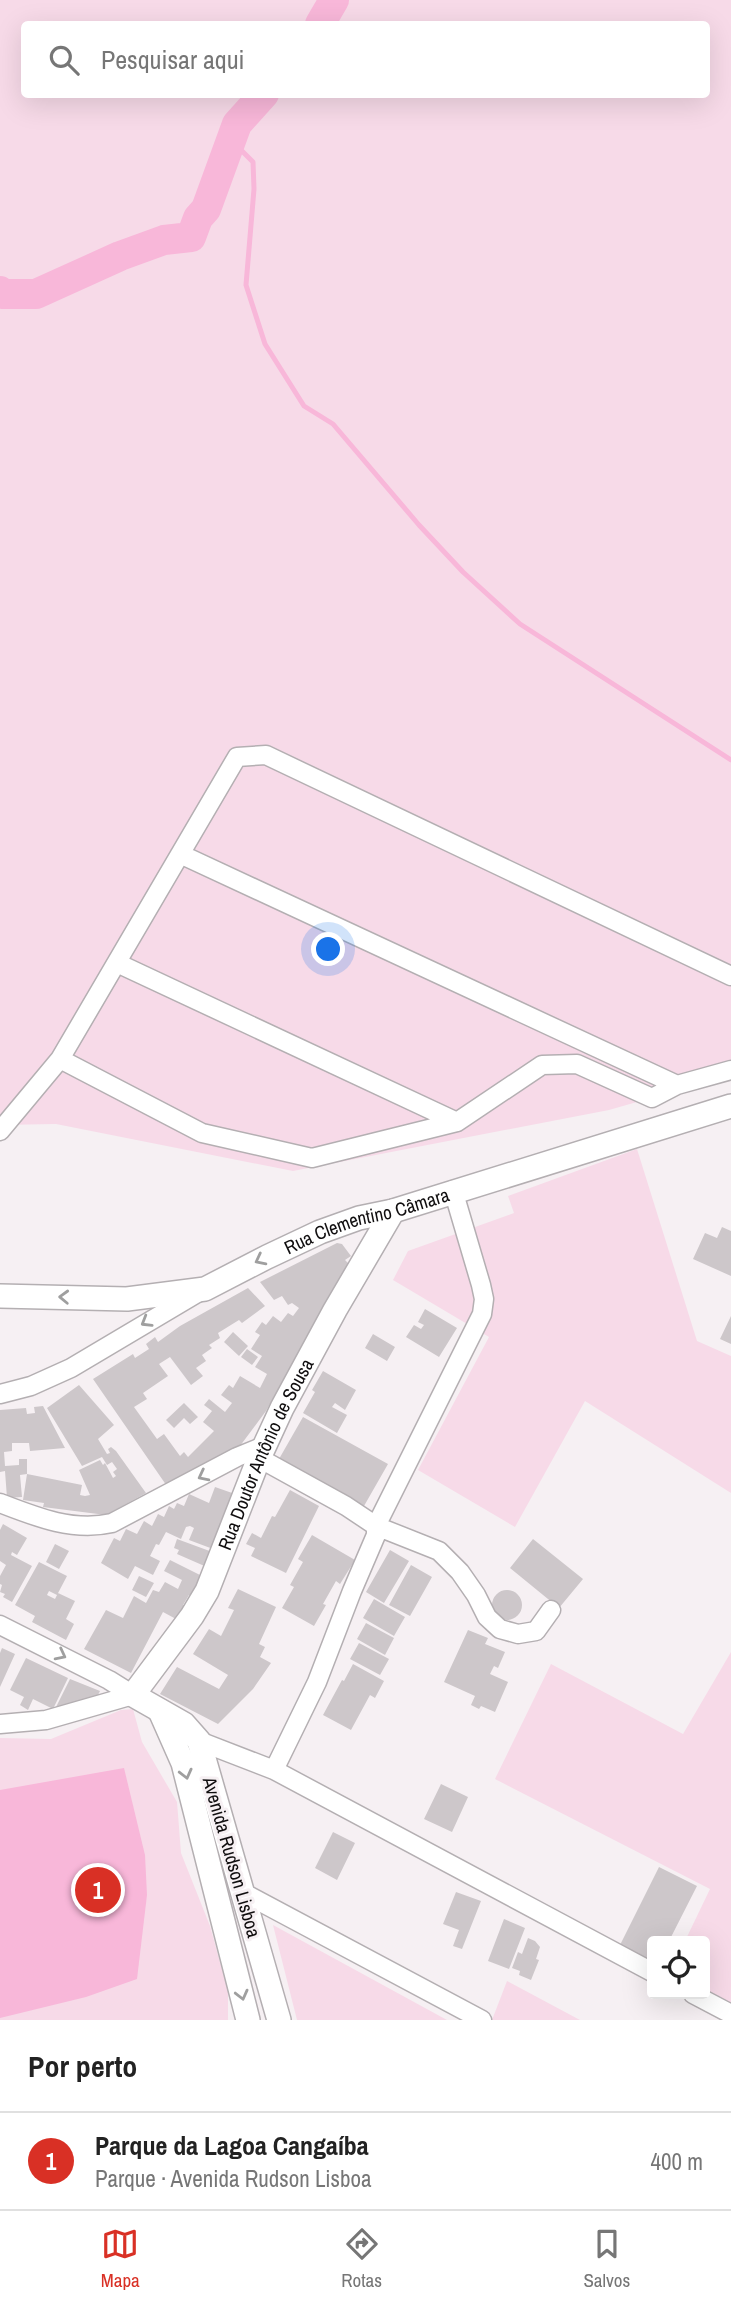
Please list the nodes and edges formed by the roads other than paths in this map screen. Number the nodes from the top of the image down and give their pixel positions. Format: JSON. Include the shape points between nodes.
{"nodes":[{"id":1,"x":180,"y":854,"type":"junction"},
{"id":2,"x":117,"y":963,"type":"junction"},
{"id":3,"x":731,"y":976,"type":"edge"},
{"id":4,"x":60,"y":1059,"type":"junction"},
{"id":5,"x":731,"y":1070,"type":"edge"},
{"id":6,"x":677,"y":1085,"type":"junction"},
{"id":7,"x":731,"y":1106,"type":"edge"},
{"id":8,"x":457,"y":1122,"type":"junction"},
{"id":9,"x":1,"y":1130,"type":"edge"},
{"id":10,"x":453,"y":1190,"type":"junction"},
{"id":11,"x":393,"y":1210,"type":"junction"},
{"id":12,"x":205,"y":1289,"type":"junction"},
{"id":13,"x":0,"y":1296,"type":"edge"},
{"id":14,"x":0,"y":1394,"type":"edge"},
{"id":15,"x":262,"y":1452,"type":"junction"},
{"id":16,"x":0,"y":1503,"type":"edge"},
{"id":17,"x":376,"y":1525,"type":"junction"},
{"id":18,"x":551,"y":1610,"type":"dead end"},
{"id":19,"x":0,"y":1625,"type":"edge"},
{"id":20,"x":133,"y":1695,"type":"junction"},
{"id":21,"x":160,"y":1711,"type":"junction"},
{"id":22,"x":0,"y":1724,"type":"edge"},
{"id":23,"x":199,"y":1741,"type":"junction"},
{"id":24,"x":274,"y":1770,"type":"junction"},
{"id":25,"x":240,"y":1891,"type":"junction"},
{"id":26,"x":647,"y":1969,"type":"edge"},
{"id":27,"x":702,"y":1999,"type":"edge"},
{"id":28,"x":731,"y":2014,"type":"edge"},
{"id":29,"x":248,"y":2020,"type":"edge"},
{"id":30,"x":279,"y":2020,"type":"edge"},
{"id":31,"x":482,"y":2020,"type":"edge"}],
"edges":[{"from":1,"to":2,"type":"street"},
{"from":1,"to":3,"type":"street","via":[[237,757],[266,755]]},
{"from":1,"to":6,"type":"street"},
{"from":2,"to":4,"type":"street"},
{"from":2,"to":8,"type":"street"},
{"from":4,"to":8,"type":"street","via":[[202,1133],[312,1158]]},
{"from":4,"to":9,"type":"street"},
{"from":5,"to":6,"type":"street"},
{"from":6,"to":8,"type":"street","via":[[652,1098],[577,1064],[542,1065]]},
{"from":7,"to":10,"type":"main road","name":"Rua Clementino Câmara"},
{"from":10,"to":11,"type":"main road","name":"Rua Clementino Câmara"},
{"from":10,"to":17,"type":"street","via":[[481,1285],[482,1314]]},
{"from":11,"to":12,"type":"main road","name":"Rua Clementino Câmara","one_way":true,"via":[[320,1232]]},
{"from":11,"to":15,"type":"main road","name":"Rua Doutor Antônio de Sousa"},
{"from":12,"to":13,"type":"main road","name":"Rua Clementino Câmara","one_way":true,"via":[[127,1299]]},
{"from":12,"to":14,"type":"street","one_way":true,"via":[[71,1368]]},
{"from":15,"to":16,"type":"street","one_way":true,"via":[[237,1457],[122,1518],[98,1526],[50,1521]]},
{"from":15,"to":17,"type":"street"},
{"from":15,"to":20,"type":"main road","name":"Rua Doutor Antônio de Sousa","via":[[207,1591]]},
{"from":17,"to":18,"type":"street","via":[[439,1551],[460,1572],[487,1617],[500,1629],[518,1634],[536,1631]]},
{"from":17,"to":24,"type":"street","via":[[376,1535],[317,1682]]},
{"from":19,"to":20,"type":"street","one_way":true},
{"from":20,"to":21,"type":"main road"},
{"from":20,"to":22,"type":"street","via":[[46,1720]]},
{"from":21,"to":23,"type":"main road","via":[[184,1724]]},
{"from":21,"to":29,"type":"main road","name":"Avenida Rudson Lisboa","one_way":true,"via":[[183,1763]]},
{"from":23,"to":24,"type":"street"},
{"from":23,"to":25,"type":"main road","name":"Avenida Rudson Lisboa"},
{"from":24,"to":26,"type":"street"},
{"from":25,"to":30,"type":"main road","name":"Avenida Rudson Lisboa"},
{"from":25,"to":31,"type":"street"},
{"from":27,"to":28,"type":"street"}]}
